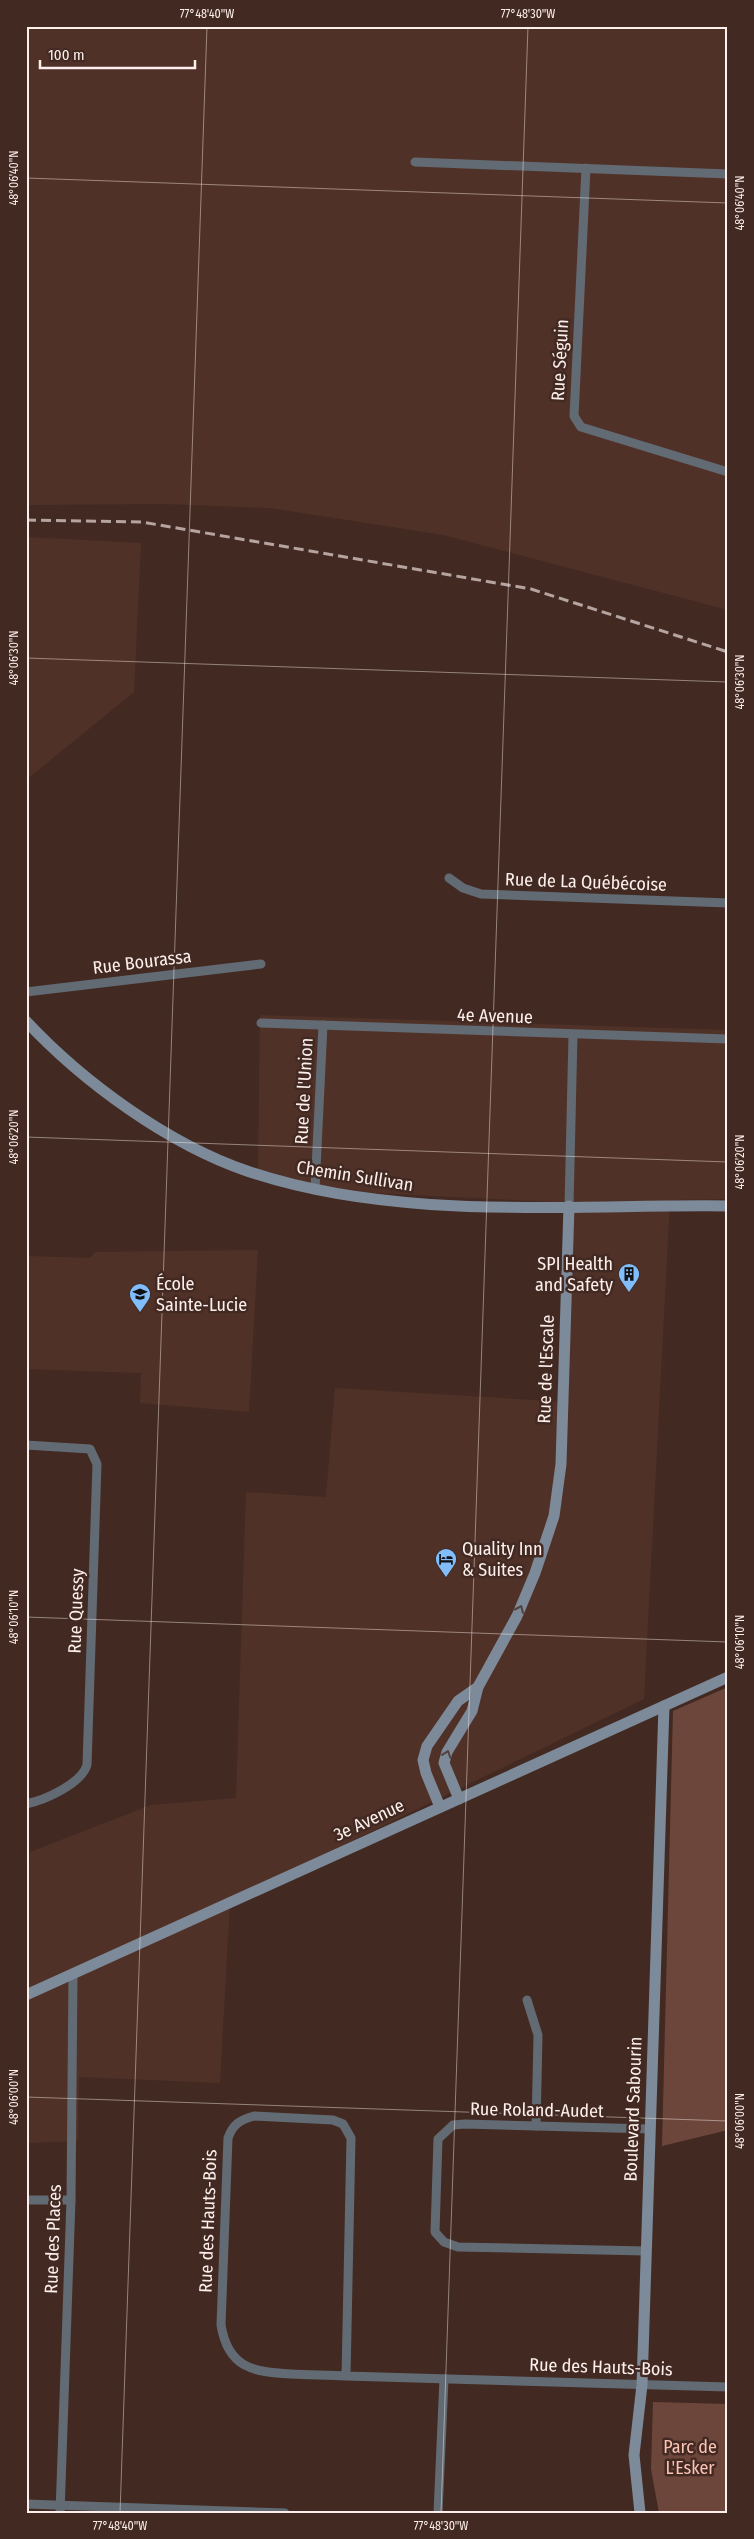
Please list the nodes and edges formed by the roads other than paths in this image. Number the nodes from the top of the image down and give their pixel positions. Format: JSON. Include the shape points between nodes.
{"nodes":[{"id":1,"x":415,"y":162,"type":"dead end"},
{"id":2,"x":586,"y":168,"type":"junction"},
{"id":3,"x":728,"y":174,"type":"edge"},
{"id":4,"x":728,"y":472,"type":"edge"},
{"id":5,"x":449,"y":878,"type":"dead end"},
{"id":6,"x":728,"y":903,"type":"edge"},
{"id":7,"x":261,"y":964,"type":"dead end"},
{"id":8,"x":26,"y":992,"type":"edge"},
{"id":9,"x":26,"y":1021,"type":"edge"},
{"id":10,"x":261,"y":1023,"type":"dead end"},
{"id":11,"x":323,"y":1025,"type":"junction"},
{"id":12,"x":573,"y":1035,"type":"junction"},
{"id":13,"x":728,"y":1039,"type":"edge"},
{"id":14,"x":315,"y":1189,"type":"junction"},
{"id":15,"x":569,"y":1206,"type":"junction"},
{"id":16,"x":728,"y":1206,"type":"edge"},
{"id":17,"x":26,"y":1445,"type":"edge"},
{"id":18,"x":728,"y":1677,"type":"edge"},
{"id":19,"x":478,"y":1687,"type":"junction"},
{"id":20,"x":664,"y":1706,"type":"junction"},
{"id":21,"x":458,"y":1799,"type":"junction"},
{"id":22,"x":26,"y":1804,"type":"edge"},
{"id":23,"x":440,"y":1807,"type":"junction"},
{"id":24,"x":73,"y":1974,"type":"junction"},
{"id":25,"x":26,"y":1995,"type":"edge"},
{"id":26,"x":527,"y":2000,"type":"dead end"},
{"id":27,"x":536,"y":2126,"type":"junction"},
{"id":28,"x":650,"y":2129,"type":"junction"},
{"id":29,"x":26,"y":2200,"type":"edge"},
{"id":30,"x":70,"y":2200,"type":"junction"},
{"id":31,"x":646,"y":2251,"type":"junction"},
{"id":32,"x":346,"y":2376,"type":"junction"},
{"id":33,"x":444,"y":2379,"type":"junction"},
{"id":34,"x":642,"y":2385,"type":"junction"},
{"id":35,"x":728,"y":2387,"type":"edge"},
{"id":36,"x":26,"y":2504,"type":"edge"},
{"id":37,"x":60,"y":2509,"type":"edge"},
{"id":38,"x":203,"y":2511,"type":"edge"},
{"id":39,"x":285,"y":2513,"type":"edge"},
{"id":40,"x":438,"y":2513,"type":"edge"},
{"id":41,"x":640,"y":2513,"type":"edge"}],
"edges":[{"from":1,"to":2,"type":"street"},
{"from":2,"to":3,"type":"street"},
{"from":2,"to":4,"type":"street","name":"Rue Séguin","via":[[574,416],[581,427]]},
{"from":5,"to":6,"type":"street","name":"Rue de La Québécoise","via":[[463,888],[481,894]]},
{"from":7,"to":8,"type":"street","name":"Rue Bourassa"},
{"from":9,"to":14,"type":"main road","name":"Chemin Sullivan","via":[[118,1102],[169,1135],[246,1171]]},
{"from":10,"to":11,"type":"street","name":"4e Avenue"},
{"from":11,"to":12,"type":"street","name":"4e Avenue"},
{"from":11,"to":14,"type":"street","name":"Rue de l'Union"},
{"from":12,"to":13,"type":"street","name":"4e Avenue"},
{"from":12,"to":15,"type":"street","name":"Rue de l'Escale"},
{"from":14,"to":15,"type":"main road","name":"Chemin Sullivan","via":[[406,1203]]},
{"from":15,"to":16,"type":"main road","name":"Chemin Sullivan"},
{"from":19,"to":15,"type":"main road","name":"Rue de l'Escale","one_way":true,"via":[[517,1616],[554,1516],[561,1464]]},
{"from":17,"to":22,"type":"street","name":"Rue Quessy","via":[[90,1449],[97,1464],[88,1765],[78,1780]]},
{"from":18,"to":20,"type":"main road","name":"3e Avenue"},
{"from":21,"to":19,"type":"main road","name":"Rue de l'Escale","one_way":true,"via":[[444,1763],[451,1744],[472,1712]]},
{"from":19,"to":23,"type":"main road","name":"Rue de l'Escale","via":[[458,1701],[426,1746],[423,1760]]},
{"from":20,"to":21,"type":"main road","name":"3e Avenue"},
{"from":20,"to":28,"type":"main road","name":"Boulevard Sabourin"},
{"from":21,"to":23,"type":"main road","name":"3e Avenue"},
{"from":23,"to":24,"type":"main road","name":"3e Avenue"},
{"from":24,"to":25,"type":"main road","name":"3e Avenue"},
{"from":24,"to":30,"type":"street","name":"Rue des Places"},
{"from":26,"to":27,"type":"street","via":[[538,2035]]},
{"from":27,"to":28,"type":"street","name":"Rue Roland-Audet"},
{"from":27,"to":31,"type":"street","name":"Rue Roland-Audet","via":[[465,2124],[453,2125],[444,2131],[438,2139],[436,2232],[444,2242],[458,2247]]},
{"from":28,"to":31,"type":"main road","name":"Boulevard Sabourin"},
{"from":29,"to":30,"type":"street"},
{"from":30,"to":37,"type":"street","name":"Rue des Places"},
{"from":31,"to":34,"type":"main road","name":"Boulevard Sabourin"},
{"from":32,"to":32,"type":"street","name":"Rue des Hauts-Bois","via":[[351,2138],[343,2124],[333,2120],[254,2116],[244,2119],[236,2123],[228,2138],[223,2339],[236,2360],[253,2370]]},
{"from":32,"to":33,"type":"street","name":"Rue des Hauts-Bois"},
{"from":33,"to":34,"type":"street","name":"Rue des Hauts-Bois"},
{"from":33,"to":40,"type":"street"},
{"from":34,"to":35,"type":"street","name":"Rue des Hauts-Bois"},
{"from":34,"to":41,"type":"main road","name":"Boulevard Sabourin","via":[[634,2455]]},
{"from":36,"to":37,"type":"street"},
{"from":37,"to":38,"type":"street"},
{"from":38,"to":39,"type":"street"}]}
